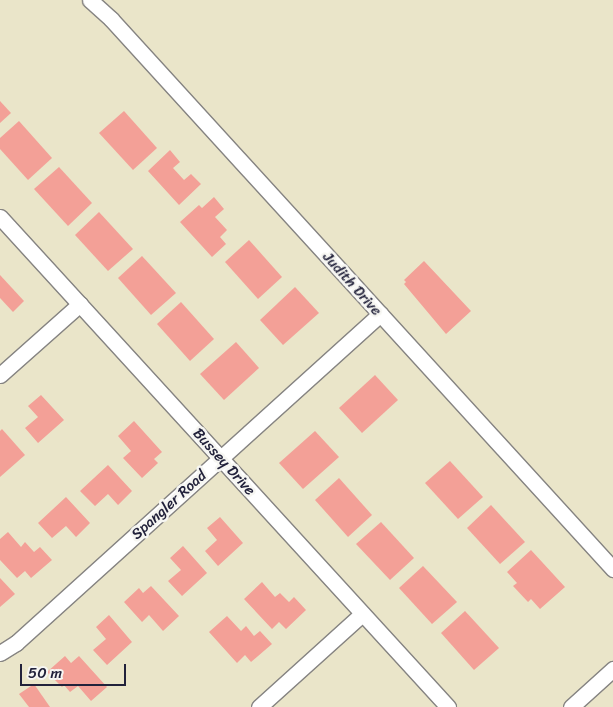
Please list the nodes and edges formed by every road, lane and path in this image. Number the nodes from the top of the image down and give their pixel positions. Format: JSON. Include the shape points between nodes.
{"nodes":[{"id":1,"x":90,"y":0,"type":"edge"},
{"id":2,"x":0,"y":217,"type":"edge"},
{"id":3,"x":80,"y":304,"type":"junction"},
{"id":4,"x":380,"y":314,"type":"junction"},
{"id":5,"x":0,"y":375,"type":"edge"},
{"id":6,"x":221,"y":458,"type":"junction"},
{"id":7,"x":613,"y":569,"type":"edge"},
{"id":8,"x":362,"y":614,"type":"junction"},
{"id":9,"x":0,"y":653,"type":"edge"},
{"id":10,"x":613,"y":669,"type":"edge"},
{"id":11,"x":259,"y":707,"type":"edge"},
{"id":12,"x":448,"y":707,"type":"edge"},
{"id":13,"x":571,"y":707,"type":"edge"}],
"edges":[{"from":1,"to":4,"type":"street","name":"Judith Drive","via":[[111,19]]},
{"from":2,"to":3,"type":"street","name":"Bussey Drive"},
{"from":3,"to":5,"type":"street"},
{"from":3,"to":6,"type":"street","name":"Bussey Drive"},
{"from":4,"to":6,"type":"street","name":"Spangler Road"},
{"from":4,"to":7,"type":"street","name":"Judith Drive"},
{"from":6,"to":8,"type":"street","name":"Bussey Drive"},
{"from":6,"to":9,"type":"street","name":"Spangler Road","via":[[16,643]]},
{"from":8,"to":11,"type":"street"},
{"from":8,"to":12,"type":"street","name":"Bussey Drive"},
{"from":10,"to":13,"type":"street"}]}
